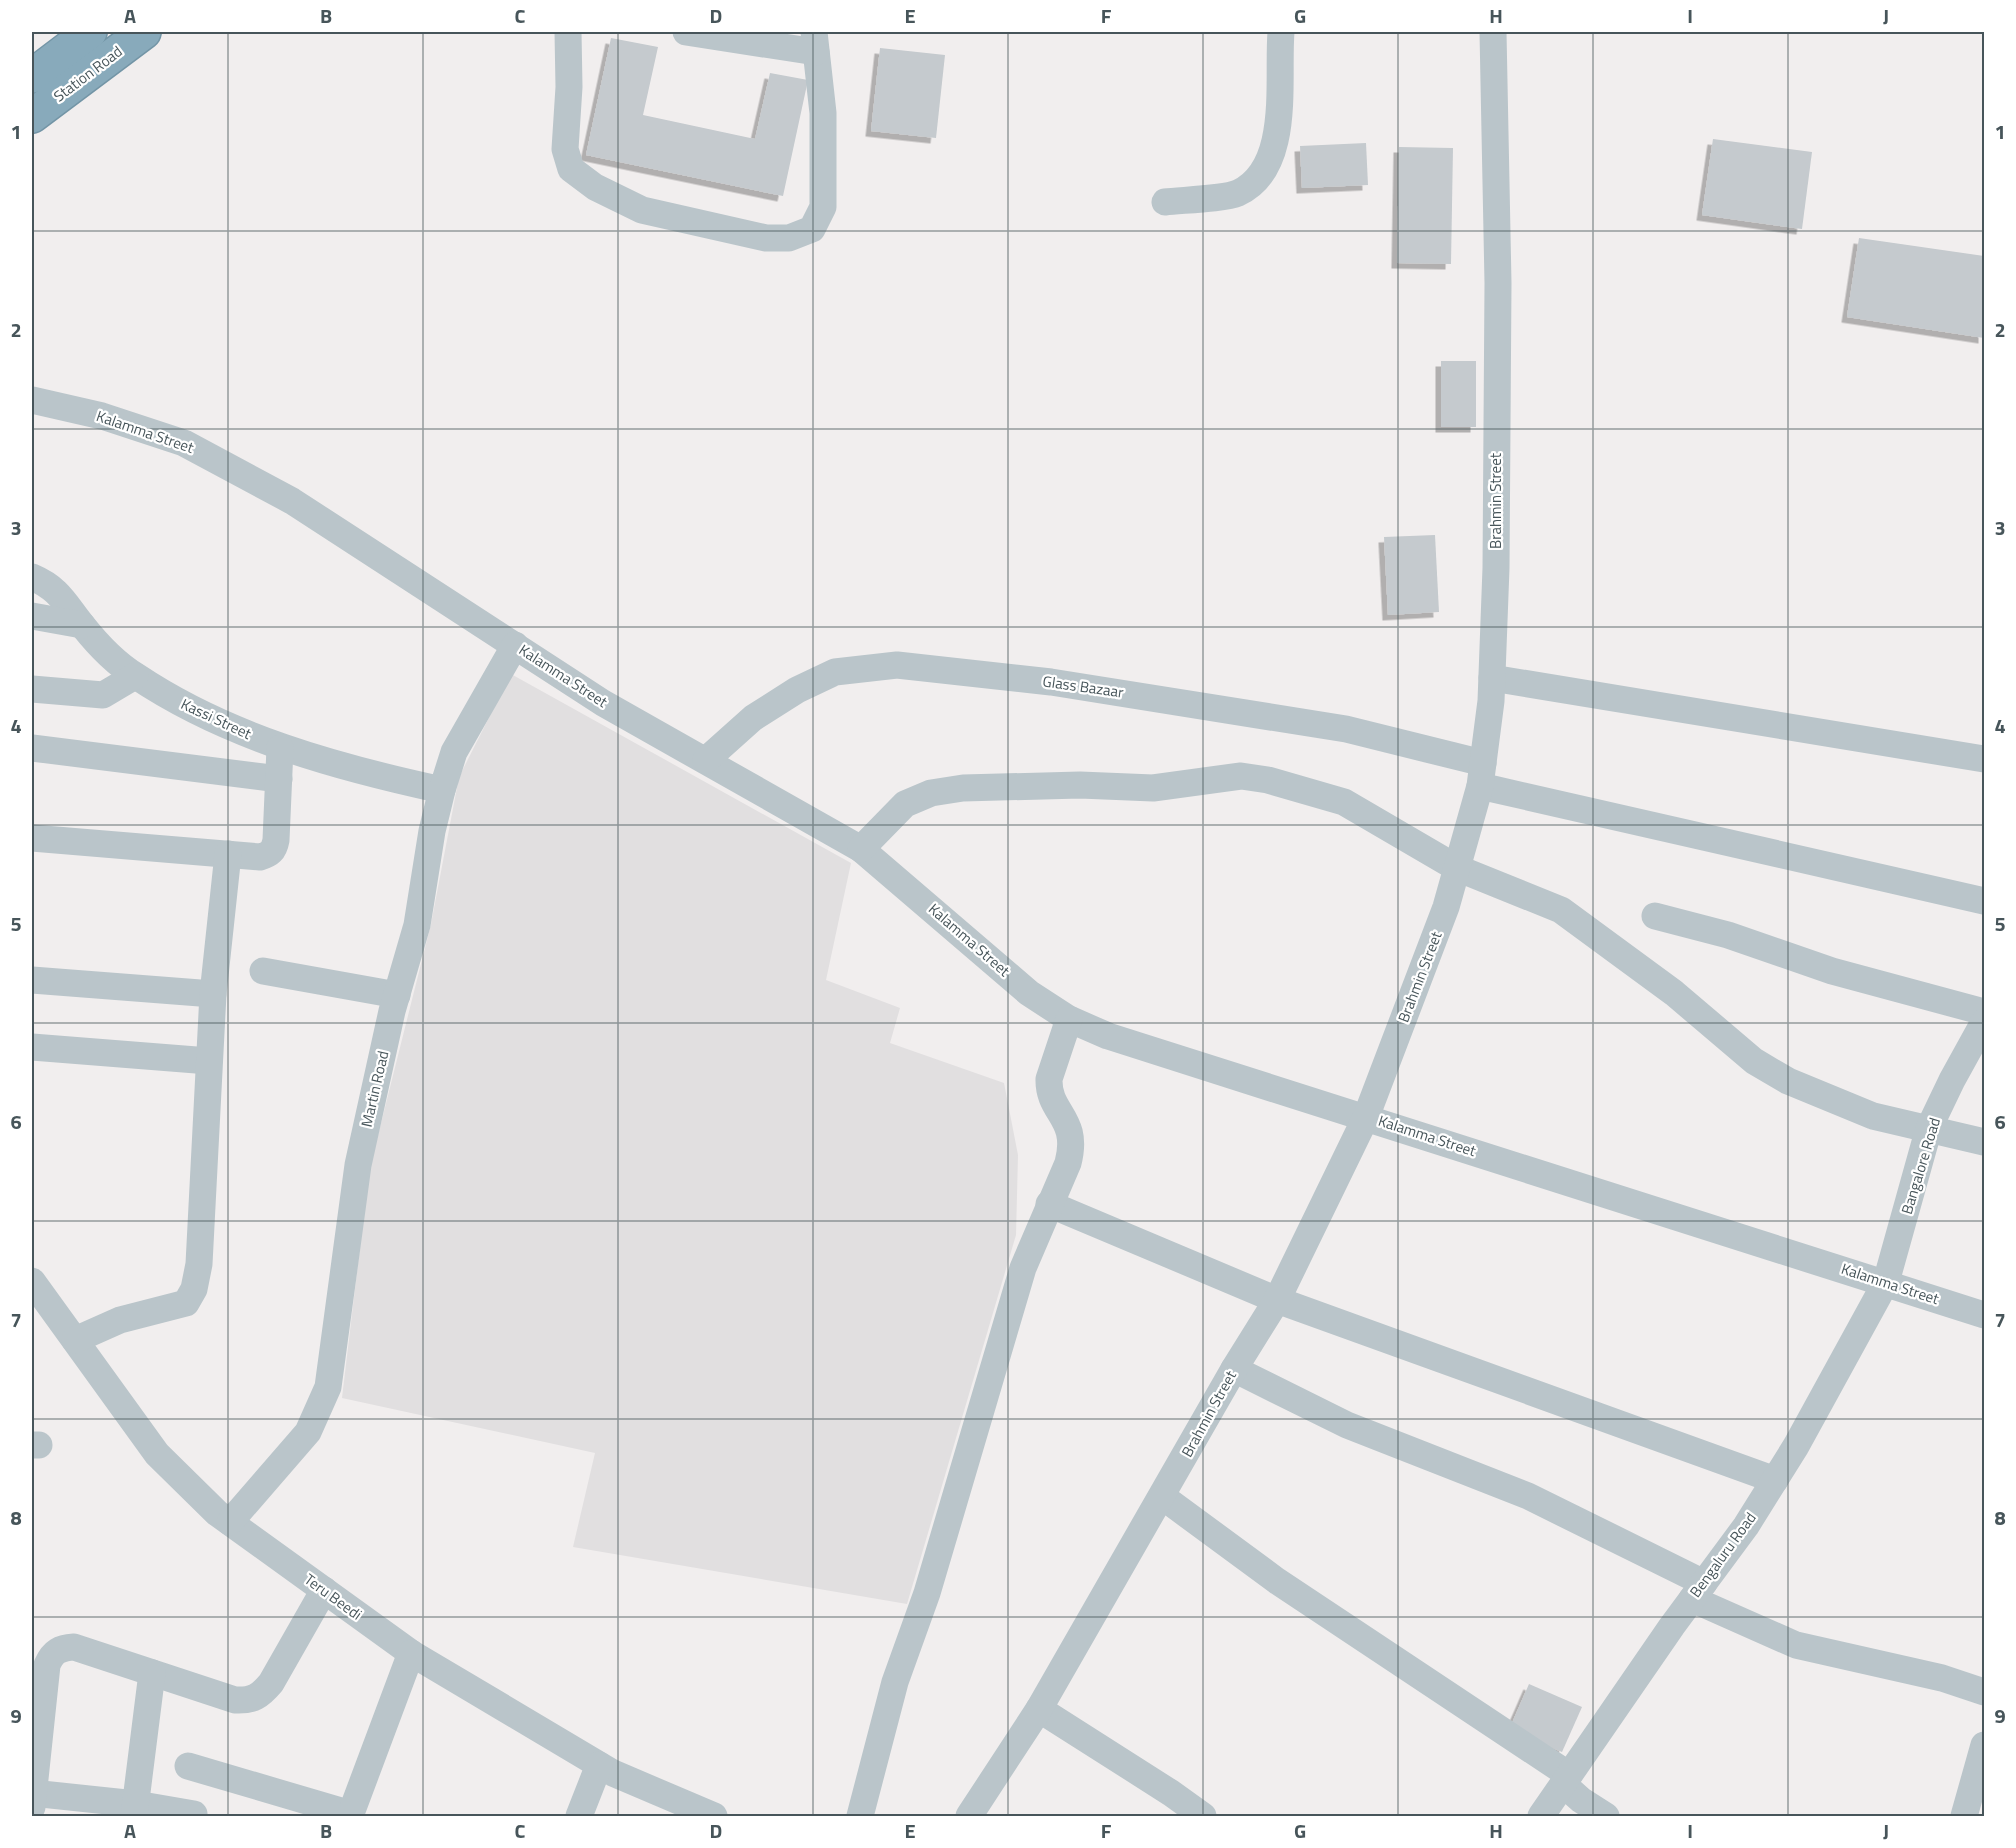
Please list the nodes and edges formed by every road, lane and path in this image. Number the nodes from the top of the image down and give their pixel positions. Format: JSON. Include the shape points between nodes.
{"nodes":[{"id":1,"x":90,"y":32,"type":"edge"},
{"id":2,"x":144,"y":32,"type":"edge"},
{"id":3,"x":568,"y":32,"type":"edge"},
{"id":4,"x":686,"y":32,"type":"edge"},
{"id":5,"x":1281,"y":32,"type":"edge"},
{"id":6,"x":1493,"y":32,"type":"edge"},
{"id":7,"x":815,"y":42,"type":"edge"},
{"id":8,"x":32,"y":76,"type":"edge"},
{"id":9,"x":32,"y":116,"type":"edge"},
{"id":10,"x":1165,"y":202,"type":"dead end"},
{"id":11,"x":32,"y":400,"type":"edge"},
{"id":12,"x":32,"y":578,"type":"edge"},
{"id":13,"x":32,"y":616,"type":"edge"},
{"id":14,"x":82,"y":625,"type":"junction"},
{"id":15,"x":515,"y":645,"type":"junction"},
{"id":16,"x":135,"y":676,"type":"junction"},
{"id":17,"x":1492,"y":678,"type":"junction"},
{"id":18,"x":32,"y":688,"type":"edge"},
{"id":19,"x":32,"y":748,"type":"edge"},
{"id":20,"x":280,"y":748,"type":"junction"},
{"id":21,"x":1984,"y":759,"type":"edge"},
{"id":22,"x":706,"y":760,"type":"junction"},
{"id":23,"x":1481,"y":774,"type":"junction"},
{"id":24,"x":279,"y":779,"type":"junction"},
{"id":25,"x":442,"y":790,"type":"junction"},
{"id":26,"x":32,"y":838,"type":"edge"},
{"id":27,"x":861,"y":849,"type":"junction"},
{"id":28,"x":228,"y":855,"type":"junction"},
{"id":29,"x":1457,"y":868,"type":"junction"},
{"id":30,"x":1984,"y":901,"type":"edge"},
{"id":31,"x":1655,"y":916,"type":"dead end"},
{"id":32,"x":263,"y":971,"type":"dead end"},
{"id":33,"x":32,"y":980,"type":"edge"},
{"id":34,"x":213,"y":994,"type":"junction"},
{"id":35,"x":397,"y":995,"type":"junction"},
{"id":36,"x":1984,"y":1012,"type":"edge"},
{"id":37,"x":1069,"y":1019,"type":"junction"},
{"id":38,"x":1984,"y":1022,"type":"edge"},
{"id":39,"x":32,"y":1047,"type":"edge"},
{"id":40,"x":208,"y":1061,"type":"junction"},
{"id":41,"x":1366,"y":1118,"type":"junction"},
{"id":42,"x":1929,"y":1128,"type":"junction"},
{"id":43,"x":1984,"y":1142,"type":"edge"},
{"id":44,"x":1049,"y":1204,"type":"junction"},
{"id":45,"x":32,"y":1281,"type":"edge"},
{"id":46,"x":1886,"y":1282,"type":"junction"},
{"id":47,"x":1277,"y":1300,"type":"junction"},
{"id":48,"x":1984,"y":1315,"type":"edge"},
{"id":49,"x":75,"y":1340,"type":"junction"},
{"id":50,"x":1234,"y":1369,"type":"junction"},
{"id":51,"x":1775,"y":1480,"type":"junction"},
{"id":52,"x":1163,"y":1497,"type":"junction"},
{"id":53,"x":230,"y":1522,"type":"junction"},
{"id":54,"x":324,"y":1590,"type":"junction"},
{"id":55,"x":1698,"y":1591,"type":"junction"},
{"id":56,"x":411,"y":1653,"type":"junction"},
{"id":57,"x":152,"y":1673,"type":"junction"},
{"id":58,"x":1984,"y":1692,"type":"edge"},
{"id":59,"x":1039,"y":1709,"type":"junction"},
{"id":60,"x":1984,"y":1745,"type":"edge"},
{"id":61,"x":599,"y":1765,"type":"junction"},
{"id":62,"x":188,"y":1766,"type":"dead end"},
{"id":63,"x":1566,"y":1780,"type":"junction"},
{"id":64,"x":32,"y":1798,"type":"edge"},
{"id":65,"x":135,"y":1810,"type":"edge"},
{"id":66,"x":1972,"y":1813,"type":"edge"},
{"id":67,"x":194,"y":1814,"type":"dead end"},
{"id":68,"x":351,"y":1815,"type":"edge"},
{"id":69,"x":579,"y":1816,"type":"edge"},
{"id":70,"x":714,"y":1816,"type":"edge"},
{"id":71,"x":860,"y":1816,"type":"edge"},
{"id":72,"x":969,"y":1816,"type":"edge"},
{"id":73,"x":1203,"y":1816,"type":"edge"},
{"id":74,"x":1541,"y":1816,"type":"edge"},
{"id":75,"x":1606,"y":1816,"type":"edge"}],
"edges":[{"from":1,"to":8,"type":"highway"},
{"from":2,"to":9,"type":"highway","name":"Station Road"},
{"from":3,"to":7,"type":"street","via":[[566,149],[571,169],[595,187],[642,210],[766,238],[789,238],[812,229],[823,207],[823,112]]},
{"from":4,"to":7,"type":"street"},
{"from":5,"to":10,"type":"street","via":[[1277,137],[1270,160],[1257,179],[1238,193]]},
{"from":6,"to":17,"type":"street","name":"Brahmin Street","via":[[1498,283]]},
{"from":11,"to":15,"type":"street","name":"Kalamma Street","via":[[102,416],[184,443],[292,501]]},
{"from":12,"to":14,"type":"street","name":"Kassi Street","via":[[46,583],[64,598]]},
{"from":13,"to":14,"type":"street"},
{"from":14,"to":16,"type":"street","name":"Kassi Street"},
{"from":15,"to":22,"type":"street","name":"Kalamma Street","via":[[603,703]]},
{"from":15,"to":25,"type":"street","name":"Martin Road","via":[[454,752]]},
{"from":16,"to":18,"type":"street","via":[[103,695]]},
{"from":16,"to":20,"type":"street","name":"Kassi Street","via":[[181,703]]},
{"from":17,"to":21,"type":"street"},
{"from":17,"to":23,"type":"street","name":"Brahmin Street"},
{"from":19,"to":24,"type":"street"},
{"from":20,"to":24,"type":"street"},
{"from":20,"to":25,"type":"street","name":"Kassi Street"},
{"from":22,"to":23,"type":"street","name":"Glass Bazaar","via":[[753,718],[797,690],[835,672],[897,665],[1051,682],[1346,729]]},
{"from":22,"to":27,"type":"street","name":"Kalamma Street"},
{"from":23,"to":29,"type":"street","name":"Brahmin Street"},
{"from":23,"to":30,"type":"street","name":"Glass Bazaar"},
{"from":24,"to":28,"type":"street","via":[[275,849],[260,857]]},
{"from":25,"to":35,"type":"street","name":"Martin Road","via":[[417,925]]},
{"from":26,"to":28,"type":"street"},
{"from":27,"to":29,"type":"street","via":[[905,804],[931,794],[974,788],[1080,785],[1153,788],[1241,776],[1344,802]]},
{"from":27,"to":37,"type":"street","name":"Kalamma Street","via":[[1029,993]]},
{"from":28,"to":34,"type":"street"},
{"from":29,"to":41,"type":"street","name":"Brahmin Street","via":[[1434,940]]},
{"from":29,"to":42,"type":"street","via":[[1561,910],[1674,993],[1754,1061],[1788,1081],[1873,1116]]},
{"from":31,"to":36,"type":"street","via":[[1728,935],[1832,971]]},
{"from":32,"to":35,"type":"street"},
{"from":33,"to":34,"type":"street"},
{"from":34,"to":40,"type":"street"},
{"from":35,"to":53,"type":"street","name":"Martin Road","via":[[358,1165],[328,1387],[308,1432]]},
{"from":37,"to":41,"type":"street","name":"Kalamma Street","via":[[1108,1036]]},
{"from":37,"to":44,"type":"street","via":[[1049,1088],[1070,1128],[1073,1145]]},
{"from":38,"to":42,"type":"street","name":"Bangalore Road"},
{"from":39,"to":40,"type":"street"},
{"from":40,"to":49,"type":"street","via":[[199,1264],[194,1289],[186,1303],[120,1320]]},
{"from":41,"to":46,"type":"street","name":"Kalamma Street"},
{"from":41,"to":47,"type":"street","name":"Brahmin Street"},
{"from":42,"to":43,"type":"street"},
{"from":42,"to":46,"type":"street","name":"Bangalore Road"},
{"from":44,"to":47,"type":"street"},
{"from":44,"to":71,"type":"street","via":[[1023,1268],[927,1593],[906,1648]]},
{"from":45,"to":49,"type":"street","name":"Teru Beedi"},
{"from":46,"to":48,"type":"street","name":"Kalamma Street"},
{"from":46,"to":51,"type":"street","name":"Bengaluru Road"},
{"from":47,"to":50,"type":"street","name":"Brahmin Street"},
{"from":47,"to":51,"type":"street"},
{"from":49,"to":53,"type":"street","name":"Teru Beedi","via":[[157,1454]]},
{"from":50,"to":52,"type":"street","name":"Brahmin Street"},
{"from":50,"to":55,"type":"street","via":[[1347,1425],[1528,1496]]},
{"from":51,"to":55,"type":"street","name":"Bengaluru Road"},
{"from":52,"to":59,"type":"street","name":"Brahmin Street"},
{"from":52,"to":63,"type":"street","via":[[1277,1581]]},
{"from":53,"to":54,"type":"street","name":"Teru Beedi"},
{"from":54,"to":56,"type":"street","name":"Teru Beedi"},
{"from":54,"to":57,"type":"street","via":[[260,1696],[248,1701],[235,1700]]},
{"from":55,"to":58,"type":"street","via":[[1796,1645],[1942,1678]]},
{"from":55,"to":63,"type":"street","name":"Bengaluru Road"},
{"from":56,"to":61,"type":"street","name":"Teru Beedi"},
{"from":56,"to":68,"type":"street"},
{"from":57,"to":64,"type":"street","via":[[74,1647],[61,1648],[51,1655]]},
{"from":57,"to":65,"type":"street"},
{"from":59,"to":72,"type":"street","name":"Brahmin Street"},
{"from":59,"to":73,"type":"street"},
{"from":60,"to":66,"type":"street"},
{"from":61,"to":69,"type":"street"},
{"from":61,"to":70,"type":"street","name":"Teru Beedi"},
{"from":62,"to":68,"type":"street"},
{"from":63,"to":74,"type":"street","name":"Bengaluru Road"},
{"from":63,"to":75,"type":"street","via":[[1581,1800]]},
{"from":64,"to":65,"type":"street"},
{"from":65,"to":67,"type":"street"}]}
